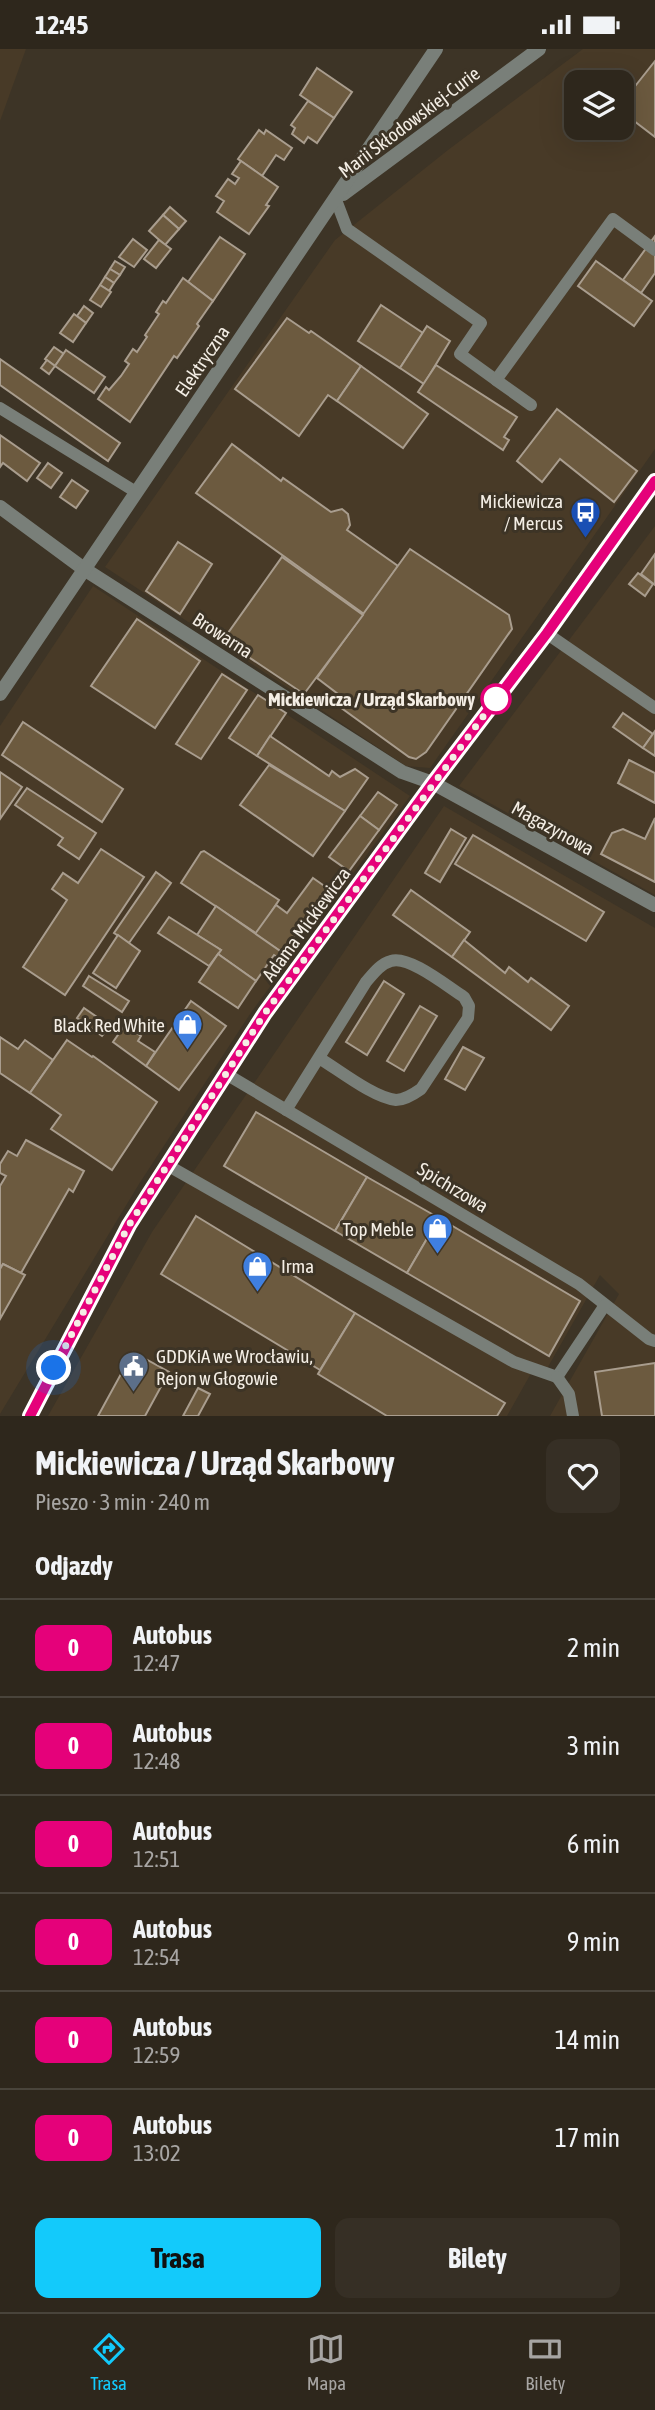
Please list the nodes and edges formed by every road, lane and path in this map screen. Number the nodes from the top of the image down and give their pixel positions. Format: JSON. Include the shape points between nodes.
{"nodes":[{"id":1,"x":436,"y":49,"type":"edge"},
{"id":2,"x":539,"y":49,"type":"edge"},
{"id":3,"x":336,"y":200,"type":"junction"},
{"id":4,"x":655,"y":250,"type":"edge"},
{"id":5,"x":496,"y":380,"type":"junction"},
{"id":6,"x":531,"y":405,"type":"dead end"},
{"id":7,"x":0,"y":408,"type":"edge"},
{"id":8,"x":655,"y":481,"type":"edge"},
{"id":9,"x":136,"y":492,"type":"junction"},
{"id":10,"x":0,"y":507,"type":"edge"},
{"id":11,"x":84,"y":569,"type":"junction"},
{"id":12,"x":547,"y":633,"type":"junction"},
{"id":13,"x":0,"y":694,"type":"edge"},
{"id":14,"x":655,"y":708,"type":"edge"},
{"id":15,"x":433,"y":783,"type":"junction"},
{"id":16,"x":655,"y":905,"type":"edge"},
{"id":17,"x":319,"y":1058,"type":"junction"},
{"id":18,"x":226,"y":1074,"type":"junction"},
{"id":19,"x":286,"y":1110,"type":"junction"},
{"id":20,"x":167,"y":1165,"type":"junction"},
{"id":21,"x":605,"y":1305,"type":"junction"},
{"id":22,"x":655,"y":1341,"type":"edge"},
{"id":23,"x":557,"y":1377,"type":"junction"},
{"id":24,"x":30,"y":1416,"type":"edge"},
{"id":25,"x":573,"y":1416,"type":"edge"}],
"edges":[{"from":1,"to":3,"type":"street","name":"Elektryczna"},
{"from":2,"to":3,"type":"street","name":"Marii Skłodowskiej-Curie"},
{"from":3,"to":5,"type":"lane","via":[[347,229],[481,323],[460,355]]},
{"from":3,"to":9,"type":"street","name":"Elektryczna"},
{"from":4,"to":5,"type":"lane","via":[[613,219]]},
{"from":5,"to":6,"type":"lane"},
{"from":7,"to":9,"type":"lane"},
{"from":8,"to":12,"type":"street","name":"Adama Mickiewicza"},
{"from":9,"to":11,"type":"street","name":"Elektryczna"},
{"from":10,"to":11,"type":"street","name":"Browarna"},
{"from":11,"to":13,"type":"street","name":"Elektryczna"},
{"from":11,"to":15,"type":"street","name":"Browarna","via":[[402,772]]},
{"from":12,"to":14,"type":"lane"},
{"from":12,"to":15,"type":"street","name":"Adama Mickiewicza"},
{"from":15,"to":16,"type":"street","name":"Magazynowa"},
{"from":15,"to":18,"type":"street","name":"Adama Mickiewicza","via":[[265,1013]]},
{"from":17,"to":17,"type":"lane","via":[[366,982],[392,960],[408,961],[464,997],[469,1006],[468,1018],[421,1089],[411,1096],[399,1100],[383,1097]]},
{"from":17,"to":19,"type":"lane"},
{"from":18,"to":19,"type":"lane","name":"Spichrzowa"},
{"from":18,"to":20,"type":"street","name":"Adama Mickiewicza"},
{"from":19,"to":21,"type":"lane","name":"Spichrzowa","via":[[579,1284]]},
{"from":20,"to":23,"type":"lane","via":[[514,1361]]},
{"from":20,"to":24,"type":"street","name":"Adama Mickiewicza","via":[[129,1225]]},
{"from":21,"to":22,"type":"lane","name":"Spichrzowa"},
{"from":21,"to":23,"type":"lane"},
{"from":23,"to":25,"type":"lane","via":[[569,1394]]}]}
